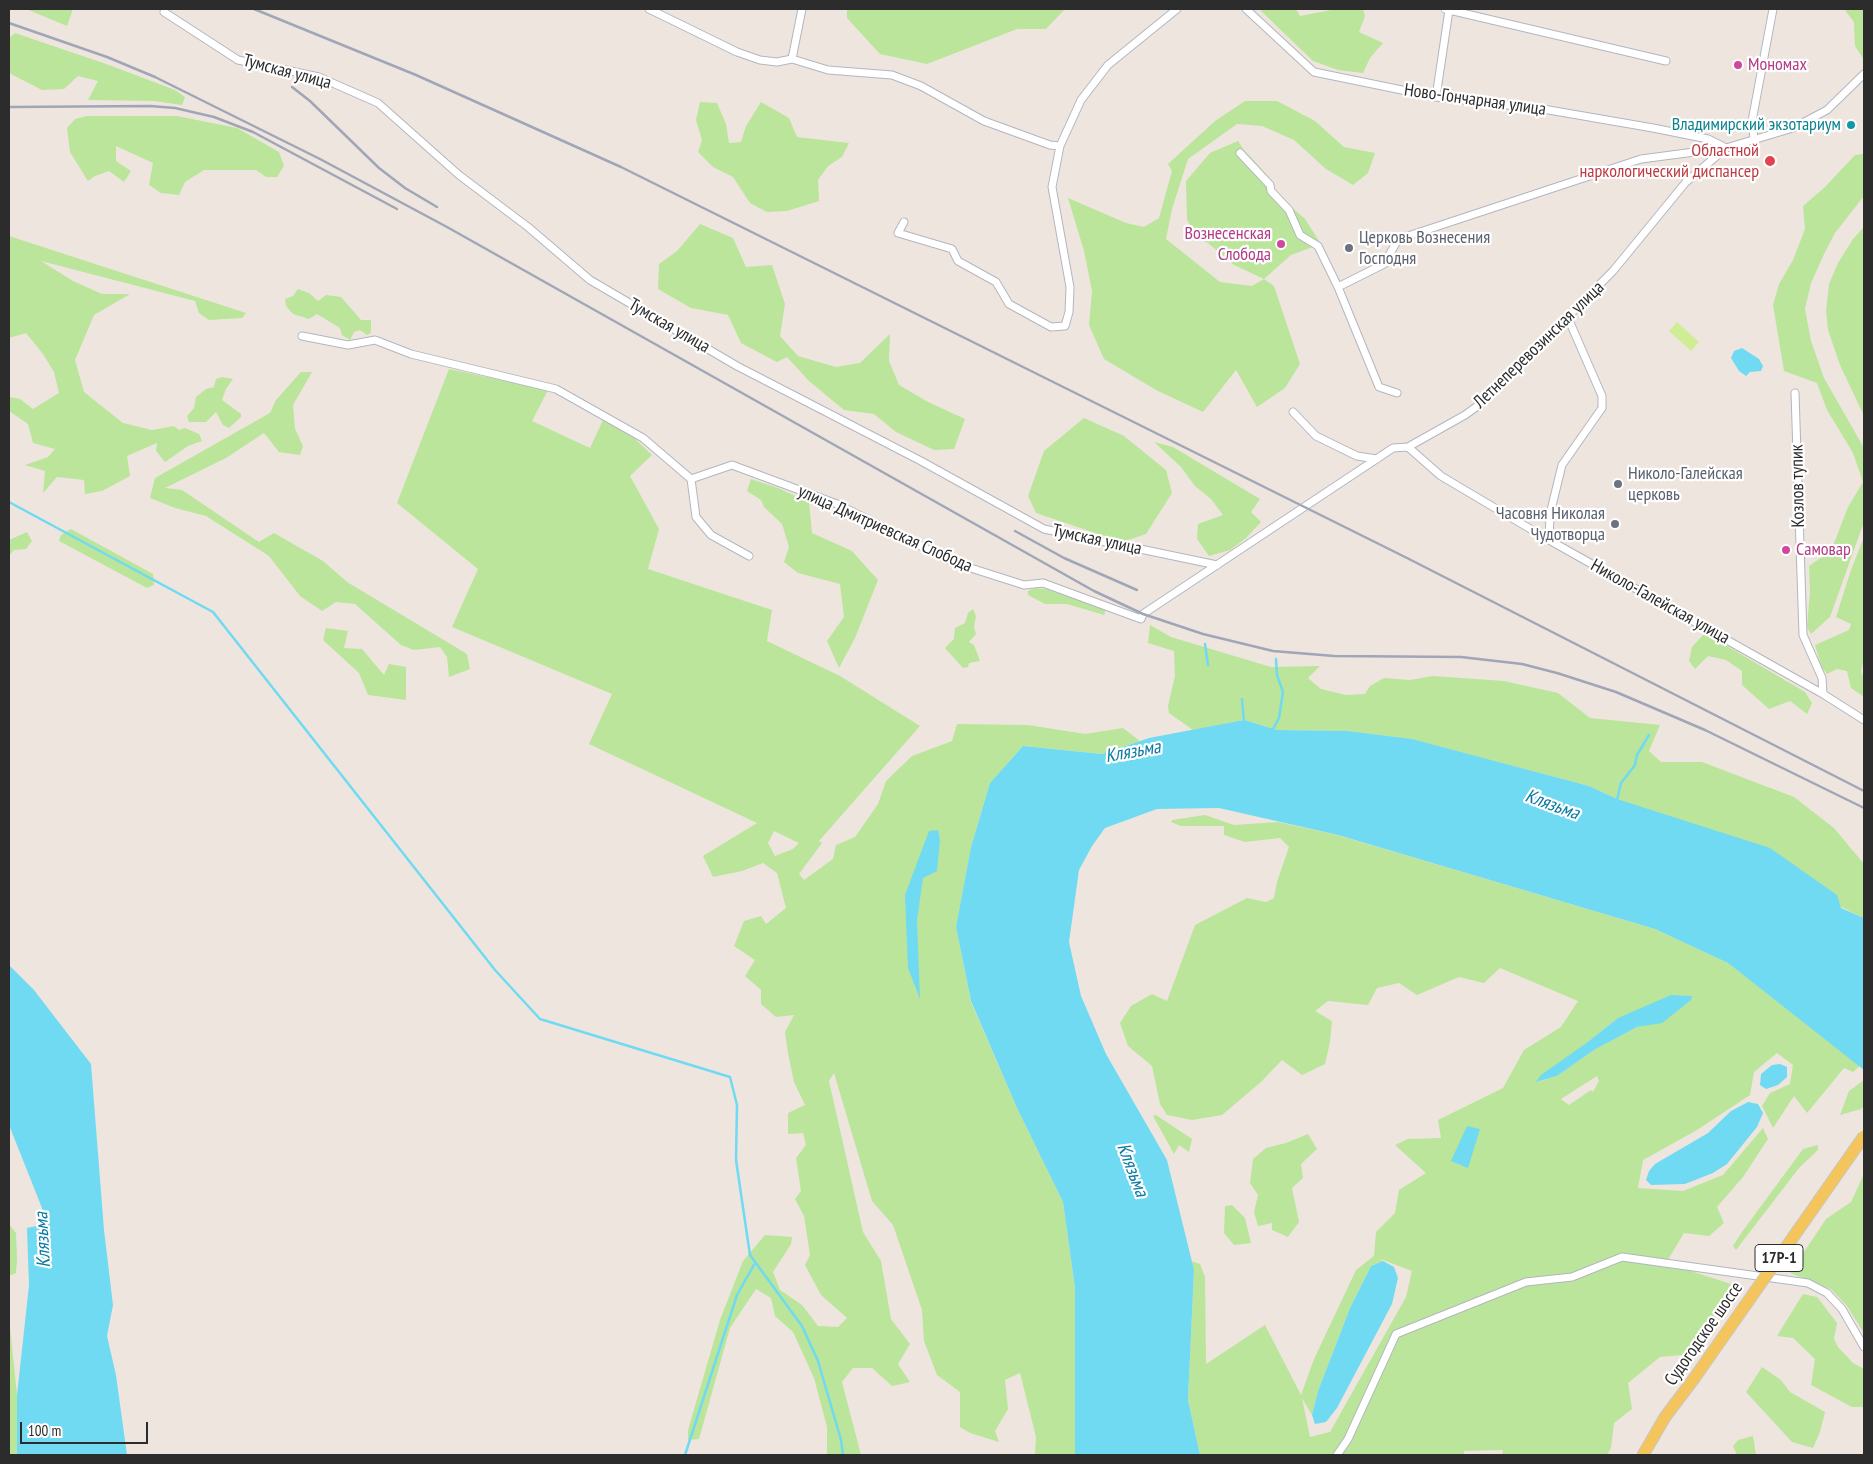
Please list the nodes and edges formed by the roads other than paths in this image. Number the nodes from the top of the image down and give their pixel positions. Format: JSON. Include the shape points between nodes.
{"nodes":[{"id":1,"x":649,"y":9,"type":"edge"},
{"id":2,"x":802,"y":9,"type":"edge"},
{"id":3,"x":1176,"y":9,"type":"edge"},
{"id":4,"x":1246,"y":9,"type":"edge"},
{"id":5,"x":1773,"y":9,"type":"edge"},
{"id":6,"x":1447,"y":10,"type":"edge"},
{"id":7,"x":164,"y":12,"type":"dead end"},
{"id":8,"x":792,"y":59,"type":"junction"},
{"id":9,"x":1666,"y":61,"type":"dead end"},
{"id":10,"x":1864,"y":74,"type":"edge"},
{"id":11,"x":1436,"y":97,"type":"junction"},
{"id":12,"x":1754,"y":140,"type":"junction"},
{"id":13,"x":1060,"y":146,"type":"junction"},
{"id":14,"x":1726,"y":148,"type":"junction"},
{"id":15,"x":1240,"y":153,"type":"dead end"},
{"id":16,"x":904,"y":222,"type":"dead end"},
{"id":17,"x":1338,"y":287,"type":"junction"},
{"id":18,"x":1568,"y":318,"type":"junction"},
{"id":19,"x":302,"y":336,"type":"dead end"},
{"id":20,"x":1397,"y":393,"type":"dead end"},
{"id":21,"x":1795,"y":393,"type":"dead end"},
{"id":22,"x":1293,"y":412,"type":"dead end"},
{"id":23,"x":1408,"y":447,"type":"junction"},
{"id":24,"x":1377,"y":459,"type":"junction"},
{"id":25,"x":691,"y":479,"type":"junction"},
{"id":26,"x":1549,"y":540,"type":"junction"},
{"id":27,"x":749,"y":556,"type":"dead end"},
{"id":28,"x":1217,"y":565,"type":"junction"},
{"id":29,"x":1136,"y":618,"type":"joint"},
{"id":30,"x":1823,"y":694,"type":"junction"},
{"id":31,"x":1864,"y":720,"type":"edge"},
{"id":32,"x":1864,"y":1136,"type":"edge"},
{"id":33,"x":1864,"y":1347,"type":"edge"},
{"id":34,"x":1337,"y":1455,"type":"edge"},
{"id":35,"x":1643,"y":1455,"type":"edge"}],
"edges":[{"from":1,"to":8,"type":"street","via":[[737,52],[760,60],[777,62]]},
{"from":2,"to":8,"type":"street"},
{"from":3,"to":13,"type":"street","via":[[1108,66],[1081,100]]},
{"from":4,"to":11,"type":"street","name":"Ново-Гончарная улица","via":[[1314,72]]},
{"from":5,"to":12,"type":"street","via":[[1752,121]]},
{"from":6,"to":9,"type":"street"},
{"from":6,"to":11,"type":"street"},
{"from":7,"to":28,"type":"street","name":"Тумская улица","via":[[238,60],[320,77],[378,103],[460,175],[590,280],[736,366],[1044,529]]},
{"from":8,"to":13,"type":"street","via":[[828,70],[892,75],[930,90],[984,121]]},
{"from":10,"to":12,"type":"street","name":"Летнеперевозинская улица","via":[[1828,110],[1793,128]]},
{"from":11,"to":14,"type":"street","name":"Ново-Гончарная улица","via":[[1543,109],[1618,122],[1708,139]]},
{"from":12,"to":14,"type":"street","name":"Летнеперевозинская улица"},
{"from":13,"to":16,"type":"street","via":[[1052,187],[1070,288],[1065,326],[1051,327],[1009,304],[996,282],[958,261],[952,249],[898,233]]},
{"from":14,"to":17,"type":"street","via":[[1641,159],[1402,238],[1384,264]]},
{"from":14,"to":18,"type":"street","name":"Летнеперевозинская улица","via":[[1686,182],[1614,271]]},
{"from":15,"to":17,"type":"street","via":[[1289,210],[1300,235],[1318,246]]},
{"from":17,"to":20,"type":"street","via":[[1379,387]]},
{"from":18,"to":23,"type":"street","name":"Летнеперевозинская улица","via":[[1483,402],[1465,416]]},
{"from":18,"to":26,"type":"street","via":[[1602,396],[1602,408],[1562,465],[1550,514]]},
{"from":19,"to":25,"type":"street","via":[[348,344],[375,340],[411,354],[556,389],[643,438]]},
{"from":21,"to":30,"type":"street","name":"Козлов тупик","via":[[1803,635],[1822,678]]},
{"from":22,"to":24,"type":"street","via":[[1316,436],[1357,456]]},
{"from":23,"to":24,"type":"street","name":"Летнеперевозинская улица","via":[[1393,448]]},
{"from":23,"to":26,"type":"street","name":"Николо-Галейская улица","via":[[1441,476]]},
{"from":24,"to":28,"type":"street","name":"Летнеперевозинская улица"},
{"from":25,"to":27,"type":"street","via":[[696,517],[711,535]]},
{"from":25,"to":29,"type":"street","name":"улица Дмитриевская Слобода","via":[[732,465],[837,504],[954,563],[1024,584],[1042,582]]},
{"from":26,"to":30,"type":"street","name":"Николо-Галейская улица"},
{"from":28,"to":29,"type":"street","name":"Летнеперевозинская улица","via":[[1143,614],[1141,619]]},
{"from":30,"to":31,"type":"street","name":"Николо-Галейская улица"},
{"from":32,"to":35,"type":"main road","name":"Судогодское шоссе","number":"17Р-1","bridge":true,"via":[[1665,1418]]},
{"from":33,"to":34,"type":"street","via":[[1842,1309],[1827,1293],[1808,1282],[1622,1257],[1572,1277],[1526,1282],[1396,1334],[1348,1439]]}]}
